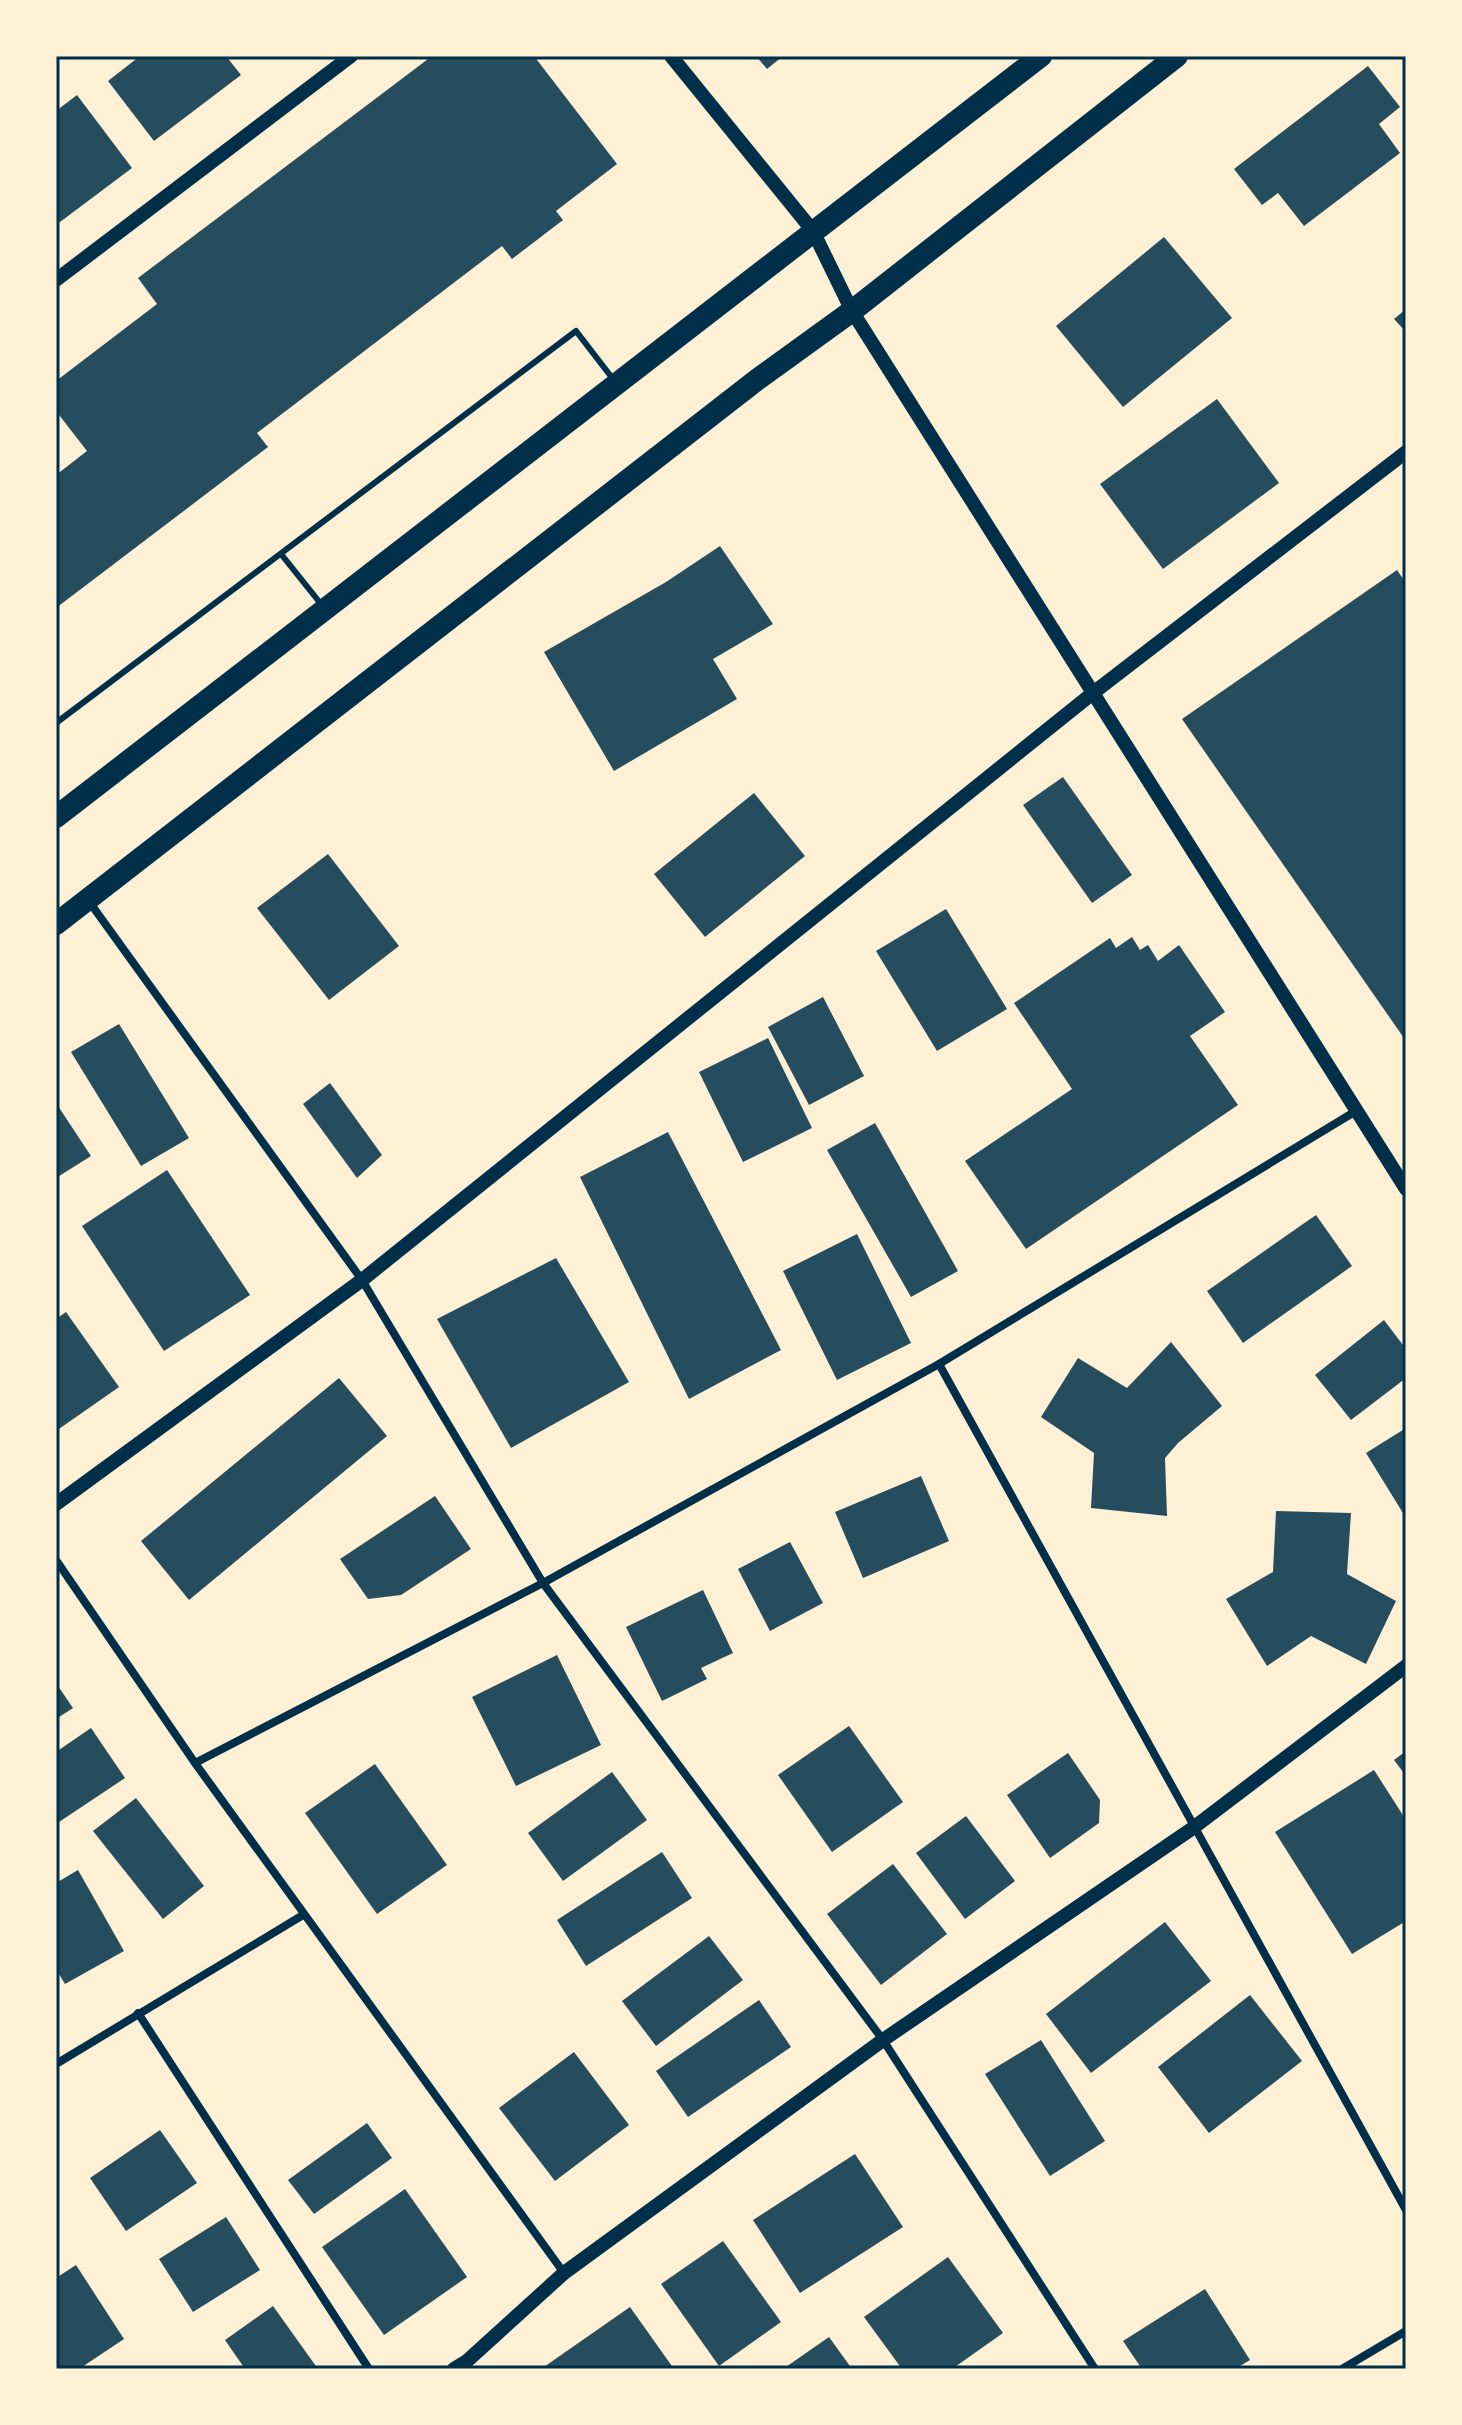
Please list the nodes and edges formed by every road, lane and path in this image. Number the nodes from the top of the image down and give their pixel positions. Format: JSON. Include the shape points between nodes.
{"nodes":[{"id":1,"x":351,"y":56,"type":"edge"},
{"id":2,"x":671,"y":56,"type":"edge"},
{"id":3,"x":1041,"y":56,"type":"edge"},
{"id":4,"x":1177,"y":56,"type":"edge"},
{"id":5,"x":813,"y":231,"type":"junction"},
{"id":6,"x":56,"y":280,"type":"edge"},
{"id":7,"x":852,"y":311,"type":"junction"},
{"id":8,"x":617,"y":383,"type":"junction"},
{"id":9,"x":1406,"y":452,"type":"edge"},
{"id":10,"x":281,"y":554,"type":"junction"},
{"id":11,"x":325,"y":609,"type":"junction"},
{"id":12,"x":1093,"y":693,"type":"junction"},
{"id":13,"x":56,"y":723,"type":"edge"},
{"id":14,"x":56,"y":817,"type":"edge"},
{"id":15,"x":87,"y":900,"type":"junction"},
{"id":16,"x":56,"y":924,"type":"edge"},
{"id":17,"x":1356,"y":1111,"type":"junction"},
{"id":18,"x":1406,"y":1189,"type":"edge"},
{"id":19,"x":362,"y":1280,"type":"junction"},
{"id":20,"x":939,"y":1364,"type":"junction"},
{"id":21,"x":56,"y":1504,"type":"edge"},
{"id":22,"x":56,"y":1560,"type":"edge"},
{"id":23,"x":543,"y":1583,"type":"junction"},
{"id":24,"x":1406,"y":1666,"type":"edge"},
{"id":25,"x":195,"y":1763,"type":"junction"},
{"id":26,"x":1193,"y":1828,"type":"junction"},
{"id":27,"x":303,"y":1915,"type":"junction"},
{"id":28,"x":138,"y":2013,"type":"junction"},
{"id":29,"x":883,"y":2040,"type":"junction"},
{"id":30,"x":56,"y":2064,"type":"edge"},
{"id":31,"x":1406,"y":2210,"type":"edge"},
{"id":32,"x":564,"y":2273,"type":"junction"},
{"id":33,"x":1406,"y":2331,"type":"edge"},
{"id":34,"x":465,"y":2366,"type":"edge"},
{"id":35,"x":369,"y":2369,"type":"edge"},
{"id":36,"x":1095,"y":2369,"type":"edge"},
{"id":37,"x":1342,"y":2369,"type":"edge"}],
"edges":[{"from":1,"to":6,"type":"street"},
{"from":2,"to":5,"type":"street"},
{"from":3,"to":5,"type":"highway"},
{"from":4,"to":7,"type":"highway"},
{"from":5,"to":7,"type":"street"},
{"from":5,"to":8,"type":"highway"},
{"from":7,"to":12,"type":"street"},
{"from":7,"to":15,"type":"highway"},
{"from":8,"to":10,"type":"lane","via":[[576,331]]},
{"from":8,"to":11,"type":"highway"},
{"from":9,"to":12,"type":"street"},
{"from":10,"to":11,"type":"lane"},
{"from":10,"to":13,"type":"lane"},
{"from":11,"to":14,"type":"highway"},
{"from":12,"to":17,"type":"street"},
{"from":12,"to":19,"type":"street"},
{"from":15,"to":16,"type":"highway"},
{"from":15,"to":19,"type":"street"},
{"from":17,"to":18,"type":"street"},
{"from":17,"to":20,"type":"street"},
{"from":19,"to":21,"type":"street"},
{"from":19,"to":23,"type":"street"},
{"from":20,"to":23,"type":"street"},
{"from":20,"to":26,"type":"street"},
{"from":22,"to":25,"type":"street"},
{"from":23,"to":25,"type":"street"},
{"from":23,"to":29,"type":"street"},
{"from":24,"to":26,"type":"street"},
{"from":25,"to":27,"type":"street"},
{"from":26,"to":29,"type":"street"},
{"from":26,"to":31,"type":"street"},
{"from":27,"to":28,"type":"street"},
{"from":27,"to":32,"type":"street"},
{"from":28,"to":30,"type":"street"},
{"from":28,"to":35,"type":"street"},
{"from":29,"to":32,"type":"street"},
{"from":29,"to":36,"type":"street"},
{"from":32,"to":34,"type":"street"},
{"from":33,"to":37,"type":"street"}]}
